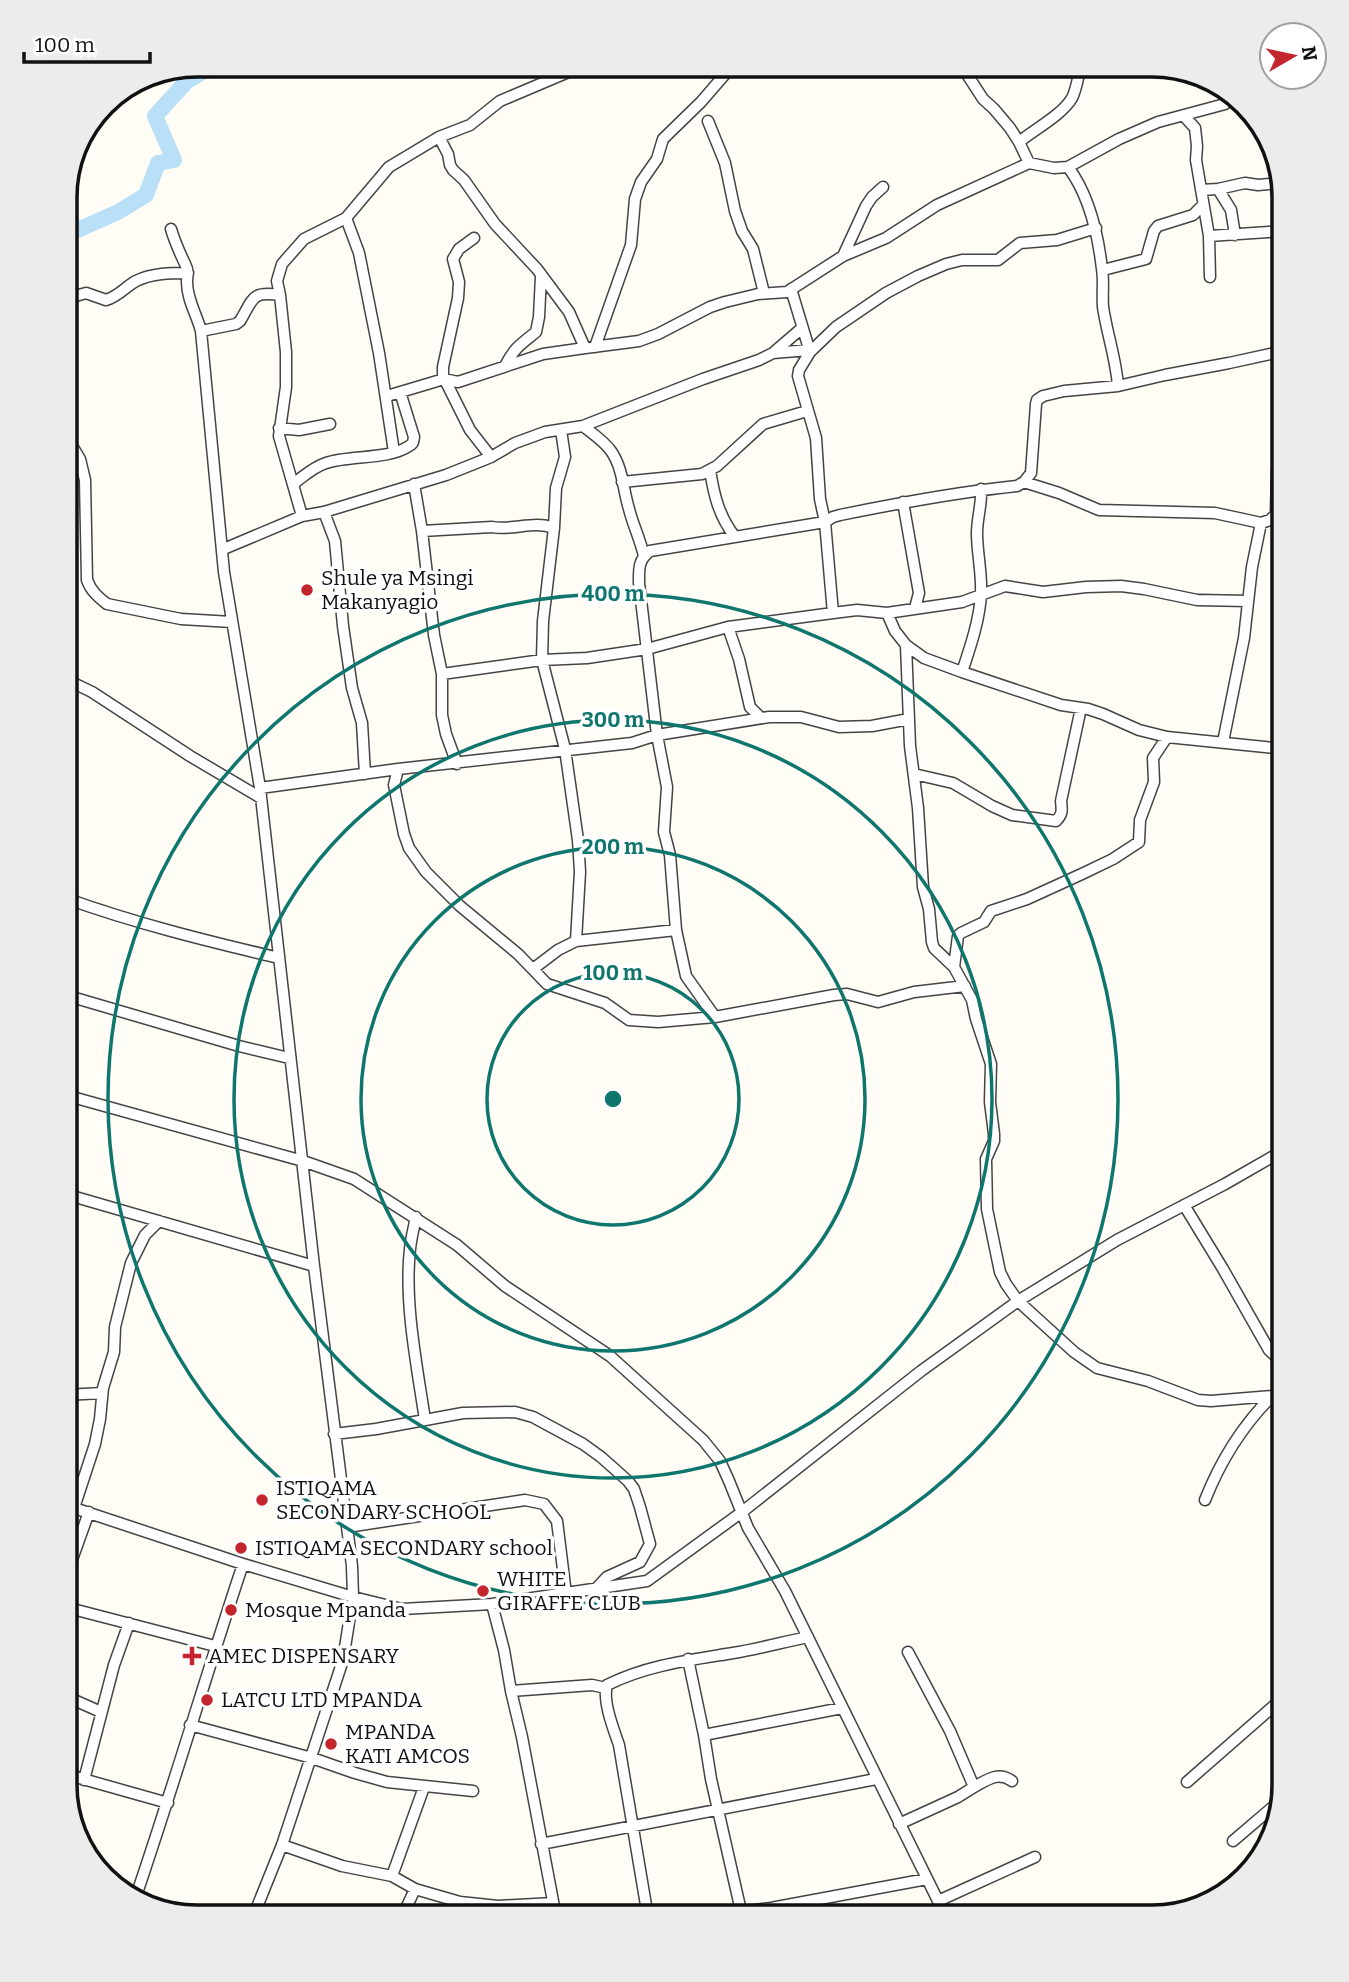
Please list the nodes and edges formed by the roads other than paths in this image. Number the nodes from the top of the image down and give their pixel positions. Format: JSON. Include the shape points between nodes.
{"nodes":[{"id":1,"x":557,"y":77,"type":"edge"},
{"id":2,"x":723,"y":77,"type":"edge"},
{"id":3,"x":969,"y":77,"type":"edge"},
{"id":4,"x":1078,"y":77,"type":"edge"},
{"id":5,"x":1226,"y":103,"type":"edge"},
{"id":6,"x":1184,"y":116,"type":"junction"},
{"id":7,"x":708,"y":121,"type":"dead end"},
{"id":8,"x":439,"y":137,"type":"junction"},
{"id":9,"x":1019,"y":142,"type":"junction"},
{"id":10,"x":1029,"y":163,"type":"junction"},
{"id":11,"x":1068,"y":167,"type":"junction"},
{"id":12,"x":1271,"y":184,"type":"edge"},
{"id":13,"x":883,"y":187,"type":"dead end"},
{"id":14,"x":1218,"y":189,"type":"junction"},
{"id":15,"x":1201,"y":190,"type":"junction"},
{"id":16,"x":1203,"y":205,"type":"junction"},
{"id":17,"x":346,"y":218,"type":"junction"},
{"id":18,"x":1096,"y":228,"type":"junction"},
{"id":19,"x":171,"y":229,"type":"dead end"},
{"id":20,"x":1272,"y":233,"type":"edge"},
{"id":21,"x":1235,"y":235,"type":"junction"},
{"id":22,"x":1209,"y":236,"type":"junction"},
{"id":23,"x":474,"y":238,"type":"dead end"},
{"id":24,"x":843,"y":256,"type":"junction"},
{"id":25,"x":1102,"y":270,"type":"junction"},
{"id":26,"x":188,"y":273,"type":"junction"},
{"id":27,"x":541,"y":276,"type":"junction"},
{"id":28,"x":1210,"y":277,"type":"dead end"},
{"id":29,"x":792,"y":289,"type":"junction"},
{"id":30,"x":764,"y":293,"type":"junction"},
{"id":31,"x":280,"y":295,"type":"junction"},
{"id":32,"x":77,"y":296,"type":"edge"},
{"id":33,"x":802,"y":328,"type":"junction"},
{"id":34,"x":201,"y":331,"type":"junction"},
{"id":35,"x":590,"y":348,"type":"junction"},
{"id":36,"x":809,"y":351,"type":"junction"},
{"id":37,"x":773,"y":353,"type":"junction"},
{"id":38,"x":1272,"y":353,"type":"edge"},
{"id":39,"x":505,"y":366,"type":"junction"},
{"id":40,"x":444,"y":379,"type":"junction"},
{"id":41,"x":1118,"y":386,"type":"junction"},
{"id":42,"x":400,"y":392,"type":"junction"},
{"id":43,"x":387,"y":396,"type":"junction"},
{"id":44,"x":807,"y":411,"type":"junction"},
{"id":45,"x":330,"y":424,"type":"dead end"},
{"id":46,"x":583,"y":426,"type":"junction"},
{"id":47,"x":279,"y":428,"type":"junction"},
{"id":48,"x":561,"y":430,"type":"junction"},
{"id":49,"x":394,"y":452,"type":"junction"},
{"id":50,"x":77,"y":454,"type":"edge"},
{"id":51,"x":491,"y":457,"type":"junction"},
{"id":52,"x":710,"y":470,"type":"junction"},
{"id":53,"x":622,"y":482,"type":"junction"},
{"id":54,"x":1024,"y":482,"type":"junction"},
{"id":55,"x":293,"y":484,"type":"junction"},
{"id":56,"x":414,"y":484,"type":"junction"},
{"id":57,"x":981,"y":489,"type":"junction"},
{"id":58,"x":903,"y":502,"type":"junction"},
{"id":59,"x":324,"y":512,"type":"junction"},
{"id":60,"x":302,"y":516,"type":"junction"},
{"id":61,"x":1272,"y":517,"type":"edge"},
{"id":62,"x":825,"y":522,"type":"junction"},
{"id":63,"x":1266,"y":522,"type":"junction"},
{"id":64,"x":1272,"y":522,"type":"edge"},
{"id":65,"x":726,"y":524,"type":"junction"},
{"id":66,"x":554,"y":528,"type":"junction"},
{"id":67,"x":422,"y":531,"type":"junction"},
{"id":68,"x":735,"y":537,"type":"junction"},
{"id":69,"x":712,"y":540,"type":"junction"},
{"id":70,"x":226,"y":548,"type":"dead end"},
{"id":71,"x":644,"y":556,"type":"junction"},
{"id":72,"x":981,"y":596,"type":"junction"},
{"id":73,"x":1248,"y":601,"type":"junction"},
{"id":74,"x":915,"y":608,"type":"junction"},
{"id":75,"x":833,"y":613,"type":"junction"},
{"id":76,"x":887,"y":613,"type":"junction"},
{"id":77,"x":232,"y":622,"type":"junction"},
{"id":78,"x":728,"y":627,"type":"junction"},
{"id":79,"x":906,"y":645,"type":"junction"},
{"id":80,"x":647,"y":649,"type":"junction"},
{"id":81,"x":542,"y":660,"type":"junction"},
{"id":82,"x":962,"y":672,"type":"junction"},
{"id":83,"x":442,"y":674,"type":"junction"},
{"id":84,"x":77,"y":685,"type":"edge"},
{"id":85,"x":1081,"y":708,"type":"junction"},
{"id":86,"x":761,"y":718,"type":"junction"},
{"id":87,"x":909,"y":719,"type":"junction"},
{"id":88,"x":657,"y":736,"type":"junction"},
{"id":89,"x":1167,"y":737,"type":"junction"},
{"id":90,"x":1223,"y":742,"type":"junction"},
{"id":91,"x":1272,"y":748,"type":"edge"},
{"id":92,"x":565,"y":750,"type":"junction"},
{"id":93,"x":457,"y":764,"type":"junction"},
{"id":94,"x":398,"y":769,"type":"junction"},
{"id":95,"x":365,"y":774,"type":"junction"},
{"id":96,"x":914,"y":774,"type":"junction"},
{"id":97,"x":261,"y":793,"type":"junction"},
{"id":98,"x":77,"y":902,"type":"edge"},
{"id":99,"x":676,"y":930,"type":"junction"},
{"id":100,"x":576,"y":941,"type":"junction"},
{"id":101,"x":279,"y":958,"type":"junction"},
{"id":102,"x":954,"y":967,"type":"junction"},
{"id":103,"x":533,"y":969,"type":"junction"},
{"id":104,"x":965,"y":986,"type":"junction"},
{"id":105,"x":77,"y":999,"type":"edge"},
{"id":106,"x":715,"y":1017,"type":"junction"},
{"id":107,"x":289,"y":1058,"type":"junction"},
{"id":108,"x":77,"y":1098,"type":"edge"},
{"id":109,"x":1272,"y":1159,"type":"edge"},
{"id":110,"x":303,"y":1161,"type":"junction"},
{"id":111,"x":77,"y":1197,"type":"edge"},
{"id":112,"x":1184,"y":1205,"type":"junction"},
{"id":113,"x":416,"y":1217,"type":"junction"},
{"id":114,"x":159,"y":1221,"type":"junction"},
{"id":115,"x":314,"y":1266,"type":"junction"},
{"id":116,"x":1018,"y":1301,"type":"junction"},
{"id":117,"x":1272,"y":1353,"type":"edge"},
{"id":118,"x":77,"y":1393,"type":"edge"},
{"id":119,"x":102,"y":1393,"type":"junction"},
{"id":120,"x":1272,"y":1396,"type":"joint"},
{"id":121,"x":425,"y":1420,"type":"junction"},
{"id":122,"x":334,"y":1434,"type":"junction"},
{"id":123,"x":77,"y":1487,"type":"edge"},
{"id":124,"x":1205,"y":1500,"type":"dead end"},
{"id":125,"x":77,"y":1509,"type":"edge"},
{"id":126,"x":89,"y":1512,"type":"junction"},
{"id":127,"x":742,"y":1512,"type":"junction"},
{"id":128,"x":347,"y":1527,"type":"junction"},
{"id":129,"x":77,"y":1546,"type":"edge"},
{"id":130,"x":243,"y":1564,"type":"junction"},
{"id":131,"x":595,"y":1590,"type":"junction"},
{"id":132,"x":566,"y":1594,"type":"junction"},
{"id":133,"x":353,"y":1597,"type":"junction"},
{"id":134,"x":492,"y":1604,"type":"junction"},
{"id":135,"x":77,"y":1610,"type":"edge"},
{"id":136,"x":129,"y":1623,"type":"junction"},
{"id":137,"x":808,"y":1637,"type":"junction"},
{"id":138,"x":215,"y":1646,"type":"junction"},
{"id":139,"x":908,"y":1651,"type":"dead end"},
{"id":140,"x":688,"y":1659,"type":"junction"},
{"id":141,"x":606,"y":1688,"type":"junction"},
{"id":142,"x":511,"y":1691,"type":"junction"},
{"id":143,"x":77,"y":1701,"type":"edge"},
{"id":144,"x":842,"y":1708,"type":"junction"},
{"id":145,"x":1272,"y":1708,"type":"edge"},
{"id":146,"x":101,"y":1712,"type":"junction"},
{"id":147,"x":190,"y":1726,"type":"junction"},
{"id":148,"x":704,"y":1735,"type":"junction"},
{"id":149,"x":312,"y":1758,"type":"junction"},
{"id":150,"x":77,"y":1778,"type":"edge"},
{"id":151,"x":876,"y":1779,"type":"junction"},
{"id":152,"x":84,"y":1780,"type":"junction"},
{"id":153,"x":1012,"y":1780,"type":"dead end"},
{"id":154,"x":1187,"y":1782,"type":"dead end"},
{"id":155,"x":425,"y":1787,"type":"junction"},
{"id":156,"x":974,"y":1787,"type":"junction"},
{"id":157,"x":473,"y":1791,"type":"dead end"},
{"id":158,"x":168,"y":1803,"type":"junction"},
{"id":159,"x":1269,"y":1809,"type":"edge"},
{"id":160,"x":718,"y":1810,"type":"junction"},
{"id":161,"x":898,"y":1824,"type":"junction"},
{"id":162,"x":633,"y":1827,"type":"junction"},
{"id":163,"x":1233,"y":1841,"type":"dead end"},
{"id":164,"x":541,"y":1844,"type":"junction"},
{"id":165,"x":282,"y":1845,"type":"junction"},
{"id":166,"x":1035,"y":1857,"type":"dead end"},
{"id":167,"x":392,"y":1876,"type":"junction"},
{"id":168,"x":927,"y":1879,"type":"junction"},
{"id":169,"x":415,"y":1889,"type":"junction"},
{"id":170,"x":138,"y":1890,"type":"edge"},
{"id":171,"x":938,"y":1901,"type":"junction"},
{"id":172,"x":553,"y":1903,"type":"joint"},
{"id":173,"x":258,"y":1905,"type":"edge"},
{"id":174,"x":408,"y":1905,"type":"edge"},
{"id":175,"x":488,"y":1905,"type":"edge"},
{"id":176,"x":516,"y":1905,"type":"edge"},
{"id":177,"x":646,"y":1905,"type":"edge"},
{"id":178,"x":740,"y":1905,"type":"edge"},
{"id":179,"x":805,"y":1905,"type":"edge"},
{"id":180,"x":940,"y":1905,"type":"edge"}],
"edges":[{"from":1,"to":8,"type":"street","via":[[500,101],[470,125]]},
{"from":2,"to":35,"type":"street","via":[[663,139],[657,159],[641,182],[631,246]]},
{"from":3,"to":9,"type":"street"},
{"from":4,"to":9,"type":"street","via":[[1062,110]]},
{"from":5,"to":6,"type":"street"},
{"from":6,"to":11,"type":"street","via":[[1119,139]]},
{"from":6,"to":15,"type":"street","via":[[1195,128]]},
{"from":7,"to":30,"type":"street"},
{"from":8,"to":17,"type":"street","via":[[389,167]]},
{"from":8,"to":27,"type":"street","via":[[453,170]]},
{"from":9,"to":10,"type":"street"},
{"from":10,"to":11,"type":"street"},
{"from":10,"to":24,"type":"street","via":[[937,205],[886,238]]},
{"from":11,"to":18,"type":"street","via":[[1078,180]]},
{"from":12,"to":14,"type":"street"},
{"from":13,"to":24,"type":"street","via":[[866,206]]},
{"from":14,"to":15,"type":"street"},
{"from":14,"to":21,"type":"street","via":[[1231,210]]},
{"from":15,"to":16,"type":"street"},
{"from":16,"to":22,"type":"street"},
{"from":16,"to":25,"type":"street","via":[[1193,215],[1158,226],[1146,259]]},
{"from":17,"to":31,"type":"street","via":[[312,234],[293,250],[277,275]]},
{"from":17,"to":43,"type":"street","via":[[359,253]]},
{"from":18,"to":25,"type":"street"},
{"from":18,"to":36,"type":"street","via":[[1057,240],[1020,243],[994,261],[946,264],[887,293]]},
{"from":19,"to":26,"type":"street"},
{"from":20,"to":21,"type":"street"},
{"from":21,"to":22,"type":"street"},
{"from":22,"to":28,"type":"street"},
{"from":23,"to":40,"type":"street","via":[[459,248],[453,259],[458,298]]},
{"from":24,"to":29,"type":"street"},
{"from":25,"to":41,"type":"street","via":[[1103,307]]},
{"from":26,"to":32,"type":"street","via":[[162,273],[137,281],[106,300],[86,293]]},
{"from":26,"to":34,"type":"street","via":[[190,304]]},
{"from":27,"to":35,"type":"street"},
{"from":27,"to":39,"type":"street","via":[[536,332],[512,352]]},
{"from":29,"to":30,"type":"street"},
{"from":29,"to":33,"type":"street"},
{"from":30,"to":35,"type":"street","via":[[710,307],[639,341]]},
{"from":31,"to":34,"type":"street","via":[[259,294],[236,324]]},
{"from":31,"to":47,"type":"street","via":[[286,387]]},
{"from":33,"to":36,"type":"street"},
{"from":33,"to":37,"type":"street"},
{"from":34,"to":77,"type":"street","via":[[223,572]]},
{"from":35,"to":39,"type":"street","via":[[543,354]]},
{"from":36,"to":37,"type":"street"},
{"from":36,"to":44,"type":"street","via":[[798,376]]},
{"from":37,"to":46,"type":"street"},
{"from":38,"to":41,"type":"street"},
{"from":39,"to":40,"type":"street","via":[[458,382]]},
{"from":40,"to":42,"type":"street"},
{"from":40,"to":51,"type":"street","via":[[470,430]]},
{"from":41,"to":54,"type":"street","via":[[1064,391],[1037,400],[1031,473]]},
{"from":42,"to":43,"type":"street"},
{"from":42,"to":49,"type":"street","via":[[414,437],[409,446]]},
{"from":43,"to":49,"type":"street"},
{"from":44,"to":52,"type":"street","via":[[763,424]]},
{"from":44,"to":62,"type":"street","via":[[816,438]]},
{"from":45,"to":47,"type":"street","via":[[299,430]]},
{"from":46,"to":48,"type":"street"},
{"from":46,"to":53,"type":"street","via":[[607,445]]},
{"from":47,"to":55,"type":"street"},
{"from":48,"to":51,"type":"street","via":[[515,443]]},
{"from":48,"to":66,"type":"street","via":[[565,457],[556,488]]},
{"from":49,"to":55,"type":"street","via":[[329,461]]},
{"from":50,"to":77,"type":"street","via":[[85,480],[88,580],[98,597],[107,604],[181,619]]},
{"from":51,"to":56,"type":"street"},
{"from":52,"to":53,"type":"street"},
{"from":52,"to":65,"type":"street"},
{"from":53,"to":71,"type":"street"},
{"from":54,"to":57,"type":"street"},
{"from":54,"to":63,"type":"street","via":[[1099,510],[1215,513]]},
{"from":55,"to":60,"type":"street"},
{"from":56,"to":59,"type":"street"},
{"from":56,"to":67,"type":"street"},
{"from":57,"to":58,"type":"street"},
{"from":57,"to":72,"type":"street","via":[[977,535]]},
{"from":58,"to":62,"type":"street"},
{"from":58,"to":74,"type":"street","via":[[919,593]]},
{"from":59,"to":60,"type":"street"},
{"from":59,"to":95,"type":"street","via":[[335,541],[352,688],[362,723]]},
{"from":60,"to":70,"type":"street"},
{"from":61,"to":63,"type":"street"},
{"from":62,"to":68,"type":"street"},
{"from":62,"to":75,"type":"street"},
{"from":63,"to":64,"type":"street"},
{"from":63,"to":73,"type":"street"},
{"from":65,"to":68,"type":"street"},
{"from":65,"to":69,"type":"street"},
{"from":66,"to":67,"type":"street","via":[[539,524]]},
{"from":66,"to":81,"type":"street"},
{"from":67,"to":83,"type":"street"},
{"from":68,"to":69,"type":"street"},
{"from":69,"to":71,"type":"street"},
{"from":71,"to":80,"type":"street","via":[[639,583]]},
{"from":72,"to":73,"type":"street","via":[[1005,586],[1043,592],[1121,586],[1197,600]]},
{"from":72,"to":74,"type":"street"},
{"from":72,"to":82,"type":"street"},
{"from":73,"to":90,"type":"street"},
{"from":74,"to":76,"type":"street"},
{"from":75,"to":76,"type":"street"},
{"from":75,"to":78,"type":"street"},
{"from":76,"to":79,"type":"street"},
{"from":77,"to":97,"type":"street"},
{"from":78,"to":80,"type":"street"},
{"from":78,"to":86,"type":"street","via":[[750,707]]},
{"from":79,"to":82,"type":"street","via":[[924,658]]},
{"from":79,"to":87,"type":"street"},
{"from":80,"to":81,"type":"street"},
{"from":80,"to":88,"type":"street"},
{"from":81,"to":83,"type":"street"},
{"from":81,"to":92,"type":"street"},
{"from":82,"to":85,"type":"street"},
{"from":83,"to":93,"type":"street","via":[[442,715]]},
{"from":84,"to":97,"type":"street","via":[[190,756]]},
{"from":85,"to":89,"type":"street"},
{"from":85,"to":96,"type":"street","via":[[1062,811],[1056,821],[1012,815],[953,783]]},
{"from":86,"to":87,"type":"street","via":[[795,716],[839,727]]},
{"from":86,"to":88,"type":"street"},
{"from":87,"to":96,"type":"street"},
{"from":88,"to":92,"type":"street"},
{"from":88,"to":99,"type":"street","via":[[667,787],[664,832]]},
{"from":89,"to":90,"type":"street"},
{"from":89,"to":102,"type":"street","via":[[1153,758],[1153,782],[1140,820],[1139,842],[1084,873],[990,911],[984,922],[958,936]]},
{"from":90,"to":91,"type":"street"},
{"from":92,"to":93,"type":"street"},
{"from":92,"to":100,"type":"street","via":[[580,872]]},
{"from":93,"to":94,"type":"street"},
{"from":94,"to":95,"type":"street"},
{"from":94,"to":103,"type":"street","via":[[394,785],[409,848],[460,906]]},
{"from":95,"to":97,"type":"street"},
{"from":96,"to":102,"type":"street","via":[[932,943]]},
{"from":97,"to":101,"type":"street"},
{"from":98,"to":101,"type":"street"},
{"from":99,"to":100,"type":"street"},
{"from":99,"to":106,"type":"street","via":[[686,976]]},
{"from":100,"to":103,"type":"street"},
{"from":101,"to":107,"type":"street"},
{"from":102,"to":104,"type":"street"},
{"from":103,"to":106,"type":"street","via":[[547,984],[605,1003],[629,1020]]},
{"from":104,"to":106,"type":"street","via":[[878,1002],[834,995]]},
{"from":104,"to":116,"type":"street","via":[[991,1064],[994,1134],[986,1159],[987,1209],[1000,1272]]},
{"from":105,"to":107,"type":"street"},
{"from":107,"to":110,"type":"street"},
{"from":108,"to":110,"type":"street"},
{"from":109,"to":112,"type":"street"},
{"from":110,"to":113,"type":"street","via":[[354,1179]]},
{"from":110,"to":115,"type":"street"},
{"from":111,"to":114,"type":"street"},
{"from":112,"to":116,"type":"street"},
{"from":112,"to":117,"type":"street"},
{"from":113,"to":121,"type":"street","via":[[409,1286]]},
{"from":113,"to":127,"type":"street","via":[[635,1377],[703,1440],[719,1461]]},
{"from":114,"to":115,"type":"street"},
{"from":114,"to":119,"type":"street","via":[[145,1235],[131,1263]]},
{"from":115,"to":122,"type":"street"},
{"from":116,"to":120,"type":"street","via":[[1097,1367],[1198,1400]]},
{"from":116,"to":127,"type":"street"},
{"from":118,"to":119,"type":"street"},
{"from":119,"to":123,"type":"street","via":[[94,1444]]},
{"from":120,"to":124,"type":"street","via":[[1241,1433]]},
{"from":121,"to":122,"type":"street"},
{"from":121,"to":131,"type":"street","via":[[488,1412],[533,1417],[583,1444],[628,1481],[640,1507],[649,1547],[640,1562],[607,1577]]},
{"from":122,"to":128,"type":"street"},
{"from":125,"to":126,"type":"street"},
{"from":126,"to":129,"type":"street"},
{"from":126,"to":130,"type":"street"},
{"from":127,"to":131,"type":"street","via":[[647,1581]]},
{"from":127,"to":137,"type":"street"},
{"from":128,"to":132,"type":"street","via":[[525,1500],[539,1502],[557,1521]]},
{"from":128,"to":133,"type":"street"},
{"from":130,"to":133,"type":"street"},
{"from":130,"to":138,"type":"street"},
{"from":131,"to":132,"type":"street"},
{"from":132,"to":134,"type":"street"},
{"from":133,"to":134,"type":"street","via":[[402,1609]]},
{"from":133,"to":149,"type":"street","via":[[343,1660]]},
{"from":134,"to":142,"type":"street"},
{"from":135,"to":136,"type":"street"},
{"from":136,"to":138,"type":"street"},
{"from":136,"to":146,"type":"street"},
{"from":137,"to":140,"type":"street"},
{"from":137,"to":144,"type":"street"},
{"from":138,"to":147,"type":"street"},
{"from":139,"to":156,"type":"street"},
{"from":140,"to":141,"type":"street","via":[[637,1672]]},
{"from":140,"to":148,"type":"street"},
{"from":141,"to":142,"type":"street"},
{"from":141,"to":162,"type":"street"},
{"from":142,"to":164,"type":"street"},
{"from":143,"to":146,"type":"street"},
{"from":144,"to":148,"type":"street"},
{"from":144,"to":151,"type":"street"},
{"from":145,"to":154,"type":"street"},
{"from":146,"to":152,"type":"street"},
{"from":147,"to":149,"type":"street"},
{"from":147,"to":158,"type":"street"},
{"from":148,"to":160,"type":"street"},
{"from":149,"to":155,"type":"street","via":[[376,1779]]},
{"from":149,"to":165,"type":"street"},
{"from":150,"to":152,"type":"street"},
{"from":151,"to":160,"type":"street"},
{"from":151,"to":161,"type":"street"},
{"from":152,"to":158,"type":"street"},
{"from":153,"to":156,"type":"street","via":[[995,1776]]},
{"from":155,"to":157,"type":"street"},
{"from":155,"to":167,"type":"street"},
{"from":156,"to":161,"type":"street"},
{"from":158,"to":170,"type":"street"},
{"from":159,"to":163,"type":"street"},
{"from":160,"to":162,"type":"street"},
{"from":160,"to":178,"type":"street"},
{"from":161,"to":168,"type":"street"},
{"from":162,"to":164,"type":"street"},
{"from":162,"to":177,"type":"street"},
{"from":164,"to":172,"type":"street"},
{"from":165,"to":167,"type":"street","via":[[342,1866]]},
{"from":165,"to":173,"type":"street"},
{"from":166,"to":171,"type":"street"},
{"from":167,"to":169,"type":"street"},
{"from":168,"to":171,"type":"street"},
{"from":168,"to":179,"type":"street"},
{"from":169,"to":174,"type":"street"},
{"from":169,"to":175,"type":"street"},
{"from":171,"to":180,"type":"street"},
{"from":172,"to":176,"type":"street"}]}
